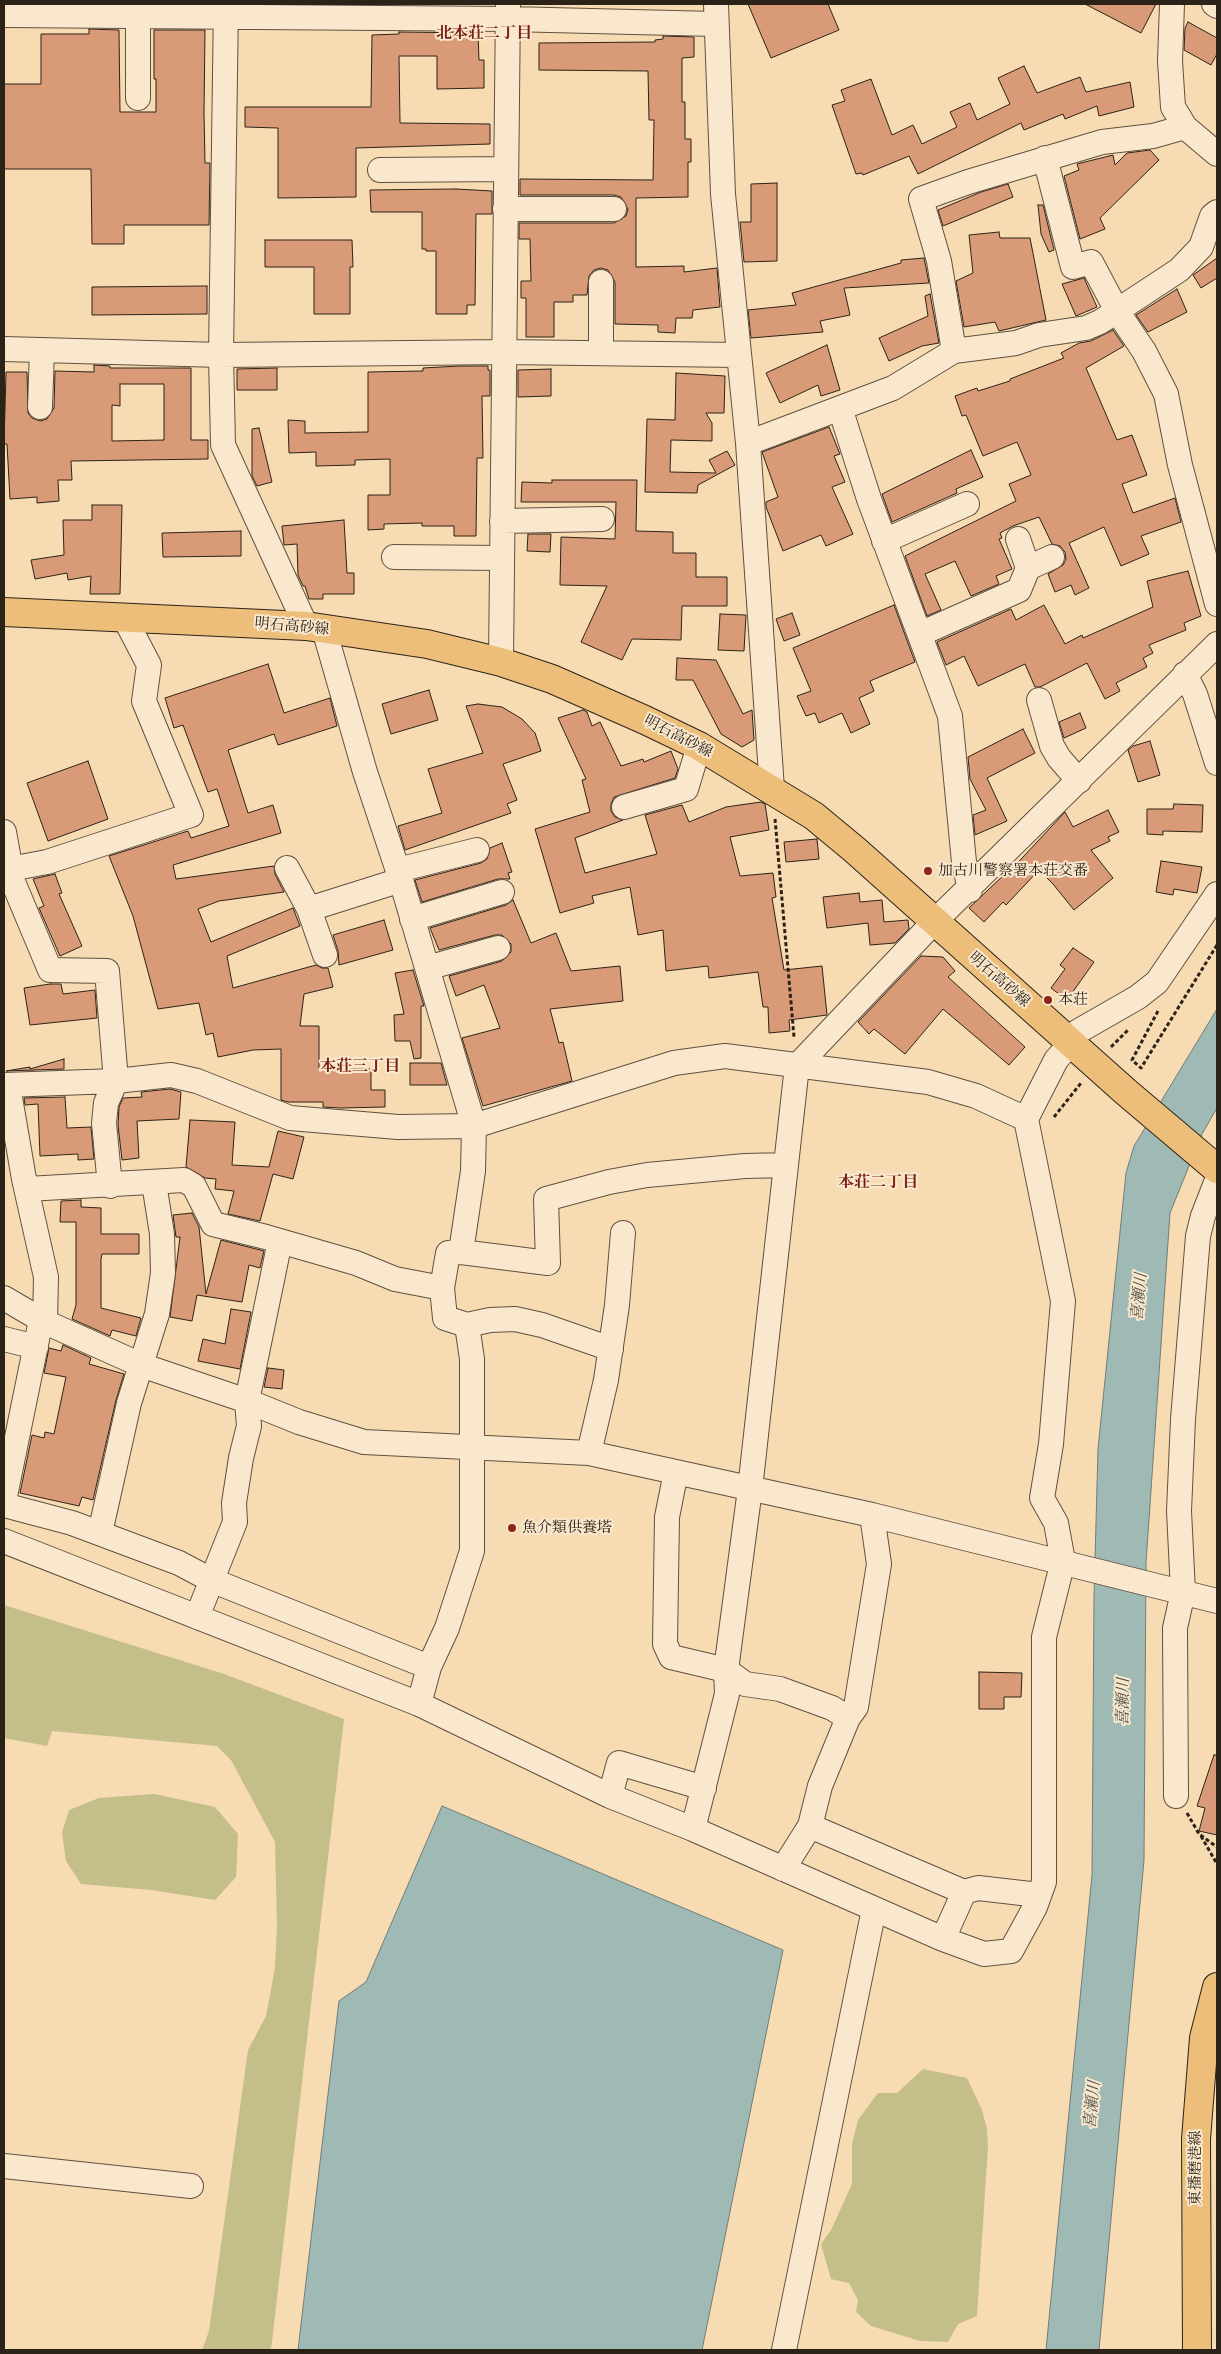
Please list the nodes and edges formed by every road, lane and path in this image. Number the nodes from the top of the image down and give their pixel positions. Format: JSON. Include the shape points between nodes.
{"nodes":[{"id":1,"x":1172,"y":4,"type":"edge"},
{"id":2,"x":1214,"y":4,"type":"edge"},
{"id":3,"x":1217,"y":6,"type":"edge"},
{"id":4,"x":47,"y":10,"type":"edge"},
{"id":5,"x":226,"y":11,"type":"edge"},
{"id":6,"x":408,"y":11,"type":"edge"},
{"id":7,"x":146,"y":12,"type":"edge"},
{"id":8,"x":508,"y":12,"type":"edge"},
{"id":9,"x":716,"y":14,"type":"edge"},
{"id":10,"x":4,"y":15,"type":"edge"},
{"id":11,"x":138,"y":98,"type":"dead end"},
{"id":12,"x":1185,"y":127,"type":"junction"},
{"id":13,"x":1217,"y":154,"type":"edge"},
{"id":14,"x":1045,"y":158,"type":"junction"},
{"id":15,"x":506,"y":168,"type":"junction"},
{"id":16,"x":380,"y":170,"type":"dead end"},
{"id":17,"x":505,"y":208,"type":"junction"},
{"id":18,"x":614,"y":209,"type":"dead end"},
{"id":19,"x":1217,"y":212,"type":"edge"},
{"id":20,"x":601,"y":282,"type":"dead end"},
{"id":21,"x":1117,"y":311,"type":"junction"},
{"id":22,"x":4,"y":349,"type":"edge"},
{"id":23,"x":42,"y":350,"type":"junction"},
{"id":24,"x":954,"y":351,"type":"junction"},
{"id":25,"x":504,"y":352,"type":"junction"},
{"id":26,"x":601,"y":353,"type":"junction"},
{"id":27,"x":220,"y":355,"type":"junction"},
{"id":28,"x":739,"y":355,"type":"junction"},
{"id":29,"x":40,"y":407,"type":"dead end"},
{"id":30,"x":840,"y":408,"type":"junction"},
{"id":31,"x":748,"y":442,"type":"junction"},
{"id":32,"x":967,"y":504,"type":"dead end"},
{"id":33,"x":602,"y":519,"type":"dead end"},
{"id":34,"x":502,"y":521,"type":"junction"},
{"id":35,"x":1018,"y":539,"type":"dead end"},
{"id":36,"x":884,"y":541,"type":"junction"},
{"id":37,"x":394,"y":557,"type":"dead end"},
{"id":38,"x":1052,"y":557,"type":"dead end"},
{"id":39,"x":502,"y":558,"type":"junction"},
{"id":40,"x":1028,"y":568,"type":"junction"},
{"id":41,"x":1217,"y":604,"type":"edge"},
{"id":42,"x":4,"y":612,"type":"edge"},
{"id":43,"x":124,"y":617,"type":"junction"},
{"id":44,"x":315,"y":627,"type":"junction"},
{"id":45,"x":920,"y":634,"type":"junction"},
{"id":46,"x":1217,"y":644,"type":"edge"},
{"id":47,"x":501,"y":662,"type":"junction"},
{"id":48,"x":1185,"y":674,"type":"junction"},
{"id":49,"x":1039,"y":700,"type":"dead end"},
{"id":50,"x":699,"y":746,"type":"junction"},
{"id":51,"x":1217,"y":763,"type":"edge"},
{"id":52,"x":1079,"y":781,"type":"junction"},
{"id":53,"x":772,"y":789,"type":"junction"},
{"id":54,"x":624,"y":809,"type":"dead end"},
{"id":55,"x":4,"y":832,"type":"edge"},
{"id":56,"x":477,"y":850,"type":"dead end"},
{"id":57,"x":287,"y":868,"type":"dead end"},
{"id":58,"x":399,"y":875,"type":"junction"},
{"id":59,"x":9,"y":880,"type":"edge"},
{"id":60,"x":970,"y":890,"type":"junction"},
{"id":61,"x":502,"y":892,"type":"dead end"},
{"id":62,"x":1217,"y":894,"type":"edge"},
{"id":63,"x":309,"y":908,"type":"junction"},
{"id":64,"x":412,"y":919,"type":"junction"},
{"id":65,"x":934,"y":922,"type":"junction"},
{"id":66,"x":1217,"y":945,"type":"edge"},
{"id":67,"x":498,"y":948,"type":"dead end"},
{"id":68,"x":325,"y":955,"type":"dead end"},
{"id":69,"x":427,"y":968,"type":"junction"},
{"id":70,"x":1151,"y":1006,"type":"dead end"},
{"id":71,"x":1131,"y":1027,"type":"dead end"},
{"id":72,"x":1071,"y":1043,"type":"junction"},
{"id":73,"x":1111,"y":1048,"type":"dead end"},
{"id":74,"x":797,"y":1066,"type":"junction"},
{"id":75,"x":1084,"y":1078,"type":"dead end"},
{"id":76,"x":116,"y":1081,"type":"junction"},
{"id":77,"x":6,"y":1086,"type":"edge"},
{"id":78,"x":1026,"y":1119,"type":"junction"},
{"id":79,"x":474,"y":1126,"type":"junction"},
{"id":80,"x":1032,"y":1145,"type":"junction"},
{"id":81,"x":786,"y":1165,"type":"junction"},
{"id":82,"x":1216,"y":1172,"type":"edge"},
{"id":83,"x":154,"y":1183,"type":"junction"},
{"id":84,"x":110,"y":1186,"type":"junction"},
{"id":85,"x":27,"y":1189,"type":"junction"},
{"id":86,"x":622,"y":1233,"type":"dead end"},
{"id":87,"x":280,"y":1241,"type":"junction"},
{"id":88,"x":461,"y":1252,"type":"junction"},
{"id":89,"x":442,"y":1288,"type":"junction"},
{"id":90,"x":4,"y":1298,"type":"edge"},
{"id":91,"x":43,"y":1321,"type":"junction"},
{"id":92,"x":467,"y":1325,"type":"junction"},
{"id":93,"x":4,"y":1338,"type":"edge"},
{"id":94,"x":36,"y":1347,"type":"junction"},
{"id":95,"x":610,"y":1349,"type":"junction"},
{"id":96,"x":141,"y":1365,"type":"junction"},
{"id":97,"x":247,"y":1401,"type":"junction"},
{"id":98,"x":473,"y":1447,"type":"junction"},
{"id":99,"x":589,"y":1453,"type":"junction"},
{"id":100,"x":676,"y":1472,"type":"junction"},
{"id":101,"x":750,"y":1489,"type":"junction"},
{"id":102,"x":4,"y":1500,"type":"edge"},
{"id":103,"x":4,"y":1505,"type":"edge"},
{"id":104,"x":872,"y":1515,"type":"junction"},
{"id":105,"x":100,"y":1533,"type":"junction"},
{"id":106,"x":4,"y":1541,"type":"edge"},
{"id":107,"x":1063,"y":1561,"type":"junction"},
{"id":108,"x":211,"y":1580,"type":"junction"},
{"id":109,"x":1182,"y":1592,"type":"junction"},
{"id":110,"x":1217,"y":1601,"type":"edge"},
{"id":111,"x":198,"y":1617,"type":"junction"},
{"id":112,"x":429,"y":1667,"type":"junction"},
{"id":113,"x":726,"y":1670,"type":"junction"},
{"id":114,"x":419,"y":1704,"type":"junction"},
{"id":115,"x":848,"y":1718,"type":"junction"},
{"id":116,"x":704,"y":1788,"type":"junction"},
{"id":117,"x":610,"y":1796,"type":"junction"},
{"id":118,"x":1176,"y":1796,"type":"joint"},
{"id":119,"x":810,"y":1826,"type":"junction"},
{"id":120,"x":693,"y":1829,"type":"junction"},
{"id":121,"x":1199,"y":1834,"type":"junction"},
{"id":122,"x":1217,"y":1847,"type":"edge"},
{"id":123,"x":1217,"y":1864,"type":"edge"},
{"id":124,"x":782,"y":1869,"type":"junction"},
{"id":125,"x":964,"y":1892,"type":"junction"},
{"id":126,"x":1039,"y":1895,"type":"junction"},
{"id":127,"x":874,"y":1909,"type":"junction"},
{"id":128,"x":943,"y":1939,"type":"junction"},
{"id":129,"x":1217,"y":1987,"type":"edge"},
{"id":130,"x":1211,"y":2039,"type":"edge"},
{"id":131,"x":4,"y":2166,"type":"edge"},
{"id":132,"x":191,"y":2186,"type":"dead end"},
{"id":133,"x":784,"y":2350,"type":"edge"},
{"id":134,"x":1197,"y":2350,"type":"edge"}],
"edges":[{"from":1,"to":12,"type":"street","via":[[1170,61],[1173,107]]},
{"from":2,"to":3,"type":"street"},
{"from":4,"to":7,"type":"street"},
{"from":4,"to":10,"type":"street"},
{"from":5,"to":6,"type":"street"},
{"from":5,"to":7,"type":"street"},
{"from":5,"to":27,"type":"street"},
{"from":6,"to":8,"type":"street"},
{"from":7,"to":11,"type":"street"},
{"from":8,"to":9,"type":"street"},
{"from":8,"to":15,"type":"street"},
{"from":9,"to":28,"type":"street","via":[[723,194]]},
{"from":12,"to":13,"type":"street"},
{"from":12,"to":14,"type":"street","via":[[1153,136],[1102,142]]},
{"from":14,"to":21,"type":"street","via":[[1074,267],[1091,262]]},
{"from":14,"to":24,"type":"street","via":[[921,199],[939,261]]},
{"from":15,"to":16,"type":"street"},
{"from":15,"to":17,"type":"street"},
{"from":17,"to":18,"type":"street"},
{"from":17,"to":25,"type":"street"},
{"from":19,"to":21,"type":"street","via":[[1212,216],[1201,247],[1179,270]]},
{"from":20,"to":26,"type":"street"},
{"from":21,"to":24,"type":"street","via":[[1086,328],[1039,335],[1016,343]]},
{"from":21,"to":41,"type":"street","via":[[1144,351],[1166,394],[1180,465]]},
{"from":22,"to":23,"type":"street"},
{"from":23,"to":27,"type":"street"},
{"from":23,"to":29,"type":"street"},
{"from":24,"to":30,"type":"street","via":[[893,388]]},
{"from":25,"to":26,"type":"street"},
{"from":25,"to":27,"type":"street"},
{"from":25,"to":34,"type":"street"},
{"from":26,"to":28,"type":"street"},
{"from":27,"to":44,"type":"street","via":[[223,445]]},
{"from":28,"to":31,"type":"street"},
{"from":30,"to":31,"type":"street"},
{"from":30,"to":36,"type":"street"},
{"from":31,"to":53,"type":"street"},
{"from":32,"to":36,"type":"street"},
{"from":33,"to":34,"type":"street"},
{"from":34,"to":39,"type":"street"},
{"from":35,"to":40,"type":"street"},
{"from":36,"to":45,"type":"street"},
{"from":37,"to":39,"type":"street"},
{"from":38,"to":40,"type":"street"},
{"from":39,"to":47,"type":"street"},
{"from":40,"to":45,"type":"street","via":[[1019,590]]},
{"from":42,"to":43,"type":"main road","name":"明石高砂線"},
{"from":43,"to":44,"type":"main road","name":"明石高砂線"},
{"from":43,"to":59,"type":"street","via":[[149,665],[144,701],[191,815],[47,862]]},
{"from":44,"to":47,"type":"main road","name":"明石高砂線","via":[[427,644]]},
{"from":44,"to":58,"type":"street"},
{"from":45,"to":60,"type":"street","via":[[950,716],[964,862]]},
{"from":46,"to":48,"type":"street"},
{"from":47,"to":50,"type":"main road","name":"明石高砂線","via":[[552,679]]},
{"from":48,"to":51,"type":"street","via":[[1195,694]]},
{"from":48,"to":52,"type":"street"},
{"from":49,"to":52,"type":"street","via":[[1052,746],[1058,758]]},
{"from":50,"to":53,"type":"main road","name":"明石高砂線"},
{"from":50,"to":54,"type":"street","via":[[686,789]]},
{"from":52,"to":60,"type":"street"},
{"from":53,"to":65,"type":"main road","name":"明石高砂線","via":[[828,827]]},
{"from":53,"to":74,"type":"path"},
{"from":55,"to":59,"type":"street"},
{"from":56,"to":58,"type":"street"},
{"from":57,"to":63,"type":"street"},
{"from":58,"to":63,"type":"street"},
{"from":58,"to":64,"type":"street"},
{"from":59,"to":76,"type":"street","via":[[50,970],[107,970]]},
{"from":60,"to":65,"type":"street"},
{"from":61,"to":64,"type":"street"},
{"from":62,"to":72,"type":"street","via":[[1157,982],[1138,997],[1077,1032]]},
{"from":63,"to":68,"type":"street"},
{"from":64,"to":69,"type":"street"},
{"from":65,"to":72,"type":"main road","name":"明石高砂線"},
{"from":65,"to":74,"type":"street"},
{"from":66,"to":70,"type":"path","via":[[1141,1068],[1132,1060],[1159,1010]]},
{"from":67,"to":69,"type":"street"},
{"from":69,"to":79,"type":"street"},
{"from":71,"to":73,"type":"path"},
{"from":72,"to":78,"type":"street","via":[[1056,1060]]},
{"from":72,"to":82,"type":"main road","name":"明石高砂線"},
{"from":74,"to":78,"type":"street","via":[[928,1082],[976,1096]]},
{"from":74,"to":79,"type":"street","via":[[725,1056],[674,1063]]},
{"from":74,"to":81,"type":"street"},
{"from":75,"to":80,"type":"path"},
{"from":76,"to":77,"type":"street"},
{"from":76,"to":79,"type":"street","via":[[171,1075],[197,1081],[290,1118],[398,1127]]},
{"from":76,"to":84,"type":"street","via":[[106,1103],[104,1123]]},
{"from":77,"to":85,"type":"street"},
{"from":78,"to":80,"type":"street"},
{"from":79,"to":88,"type":"street","via":[[474,1170]]},
{"from":80,"to":107,"type":"street","via":[[1063,1301],[1051,1444],[1042,1498],[1056,1523]]},
{"from":81,"to":88,"type":"street","via":[[647,1175],[546,1199],[548,1263]]},
{"from":81,"to":101,"type":"street"},
{"from":82,"to":109,"type":"street","via":[[1198,1236],[1183,1419],[1180,1493]]},
{"from":83,"to":84,"type":"street"},
{"from":83,"to":87,"type":"street","via":[[184,1180],[194,1186],[213,1224]]},
{"from":83,"to":96,"type":"street","via":[[164,1273],[157,1314]]},
{"from":84,"to":85,"type":"street"},
{"from":85,"to":91,"type":"street","via":[[46,1277]]},
{"from":86,"to":95,"type":"street"},
{"from":87,"to":89,"type":"street","via":[[356,1263],[395,1279]]},
{"from":87,"to":97,"type":"street"},
{"from":88,"to":89,"type":"street","via":[[448,1253]]},
{"from":89,"to":92,"type":"street","via":[[445,1318]]},
{"from":90,"to":91,"type":"street"},
{"from":91,"to":94,"type":"street"},
{"from":91,"to":96,"type":"street"},
{"from":92,"to":95,"type":"street","via":[[490,1320],[515,1320],[542,1325]]},
{"from":92,"to":98,"type":"street","via":[[472,1359]]},
{"from":93,"to":94,"type":"street"},
{"from":94,"to":102,"type":"street"},
{"from":95,"to":99,"type":"street"},
{"from":96,"to":97,"type":"street"},
{"from":96,"to":105,"type":"street","via":[[129,1403]]},
{"from":97,"to":98,"type":"street","via":[[299,1422],[364,1442]]},
{"from":97,"to":108,"type":"street","via":[[249,1426],[239,1467],[235,1522]]},
{"from":98,"to":99,"type":"street"},
{"from":98,"to":112,"type":"street","via":[[472,1551],[447,1628]]},
{"from":99,"to":100,"type":"street"},
{"from":100,"to":101,"type":"street"},
{"from":100,"to":113,"type":"street","via":[[667,1517],[664,1644],[671,1657]]},
{"from":101,"to":104,"type":"street"},
{"from":101,"to":113,"type":"street"},
{"from":103,"to":105,"type":"street"},
{"from":104,"to":107,"type":"street"},
{"from":104,"to":115,"type":"street","via":[[879,1564],[856,1707]]},
{"from":105,"to":108,"type":"street","via":[[179,1563]]},
{"from":106,"to":111,"type":"street"},
{"from":107,"to":109,"type":"street"},
{"from":107,"to":126,"type":"street","via":[[1044,1637],[1044,1882]]},
{"from":108,"to":111,"type":"street"},
{"from":108,"to":112,"type":"street"},
{"from":109,"to":110,"type":"street"},
{"from":109,"to":118,"type":"street","via":[[1175,1628]]},
{"from":111,"to":114,"type":"street"},
{"from":112,"to":114,"type":"street"},
{"from":113,"to":115,"type":"street","via":[[745,1684],[780,1689],[832,1708]]},
{"from":113,"to":116,"type":"street","via":[[727,1694]]},
{"from":114,"to":117,"type":"street"},
{"from":115,"to":119,"type":"street","via":[[820,1786]]},
{"from":116,"to":117,"type":"street","via":[[619,1763]]},
{"from":116,"to":120,"type":"street"},
{"from":117,"to":120,"type":"street"},
{"from":118,"to":121,"type":"path"},
{"from":119,"to":124,"type":"street"},
{"from":119,"to":125,"type":"street"},
{"from":120,"to":124,"type":"street"},
{"from":121,"to":122,"type":"path"},
{"from":121,"to":123,"type":"path"},
{"from":124,"to":127,"type":"street"},
{"from":125,"to":126,"type":"street","via":[[978,1888]]},
{"from":125,"to":128,"type":"street"},
{"from":126,"to":128,"type":"street","via":[[1011,1950],[984,1954]]},
{"from":127,"to":128,"type":"street"},
{"from":127,"to":133,"type":"street"},
{"from":129,"to":130,"type":"main road","name":"東播磨港線"},
{"from":130,"to":134,"type":"main road","name":"東播磨港線","via":[[1196,2139]]},
{"from":131,"to":132,"type":"street"}]}
